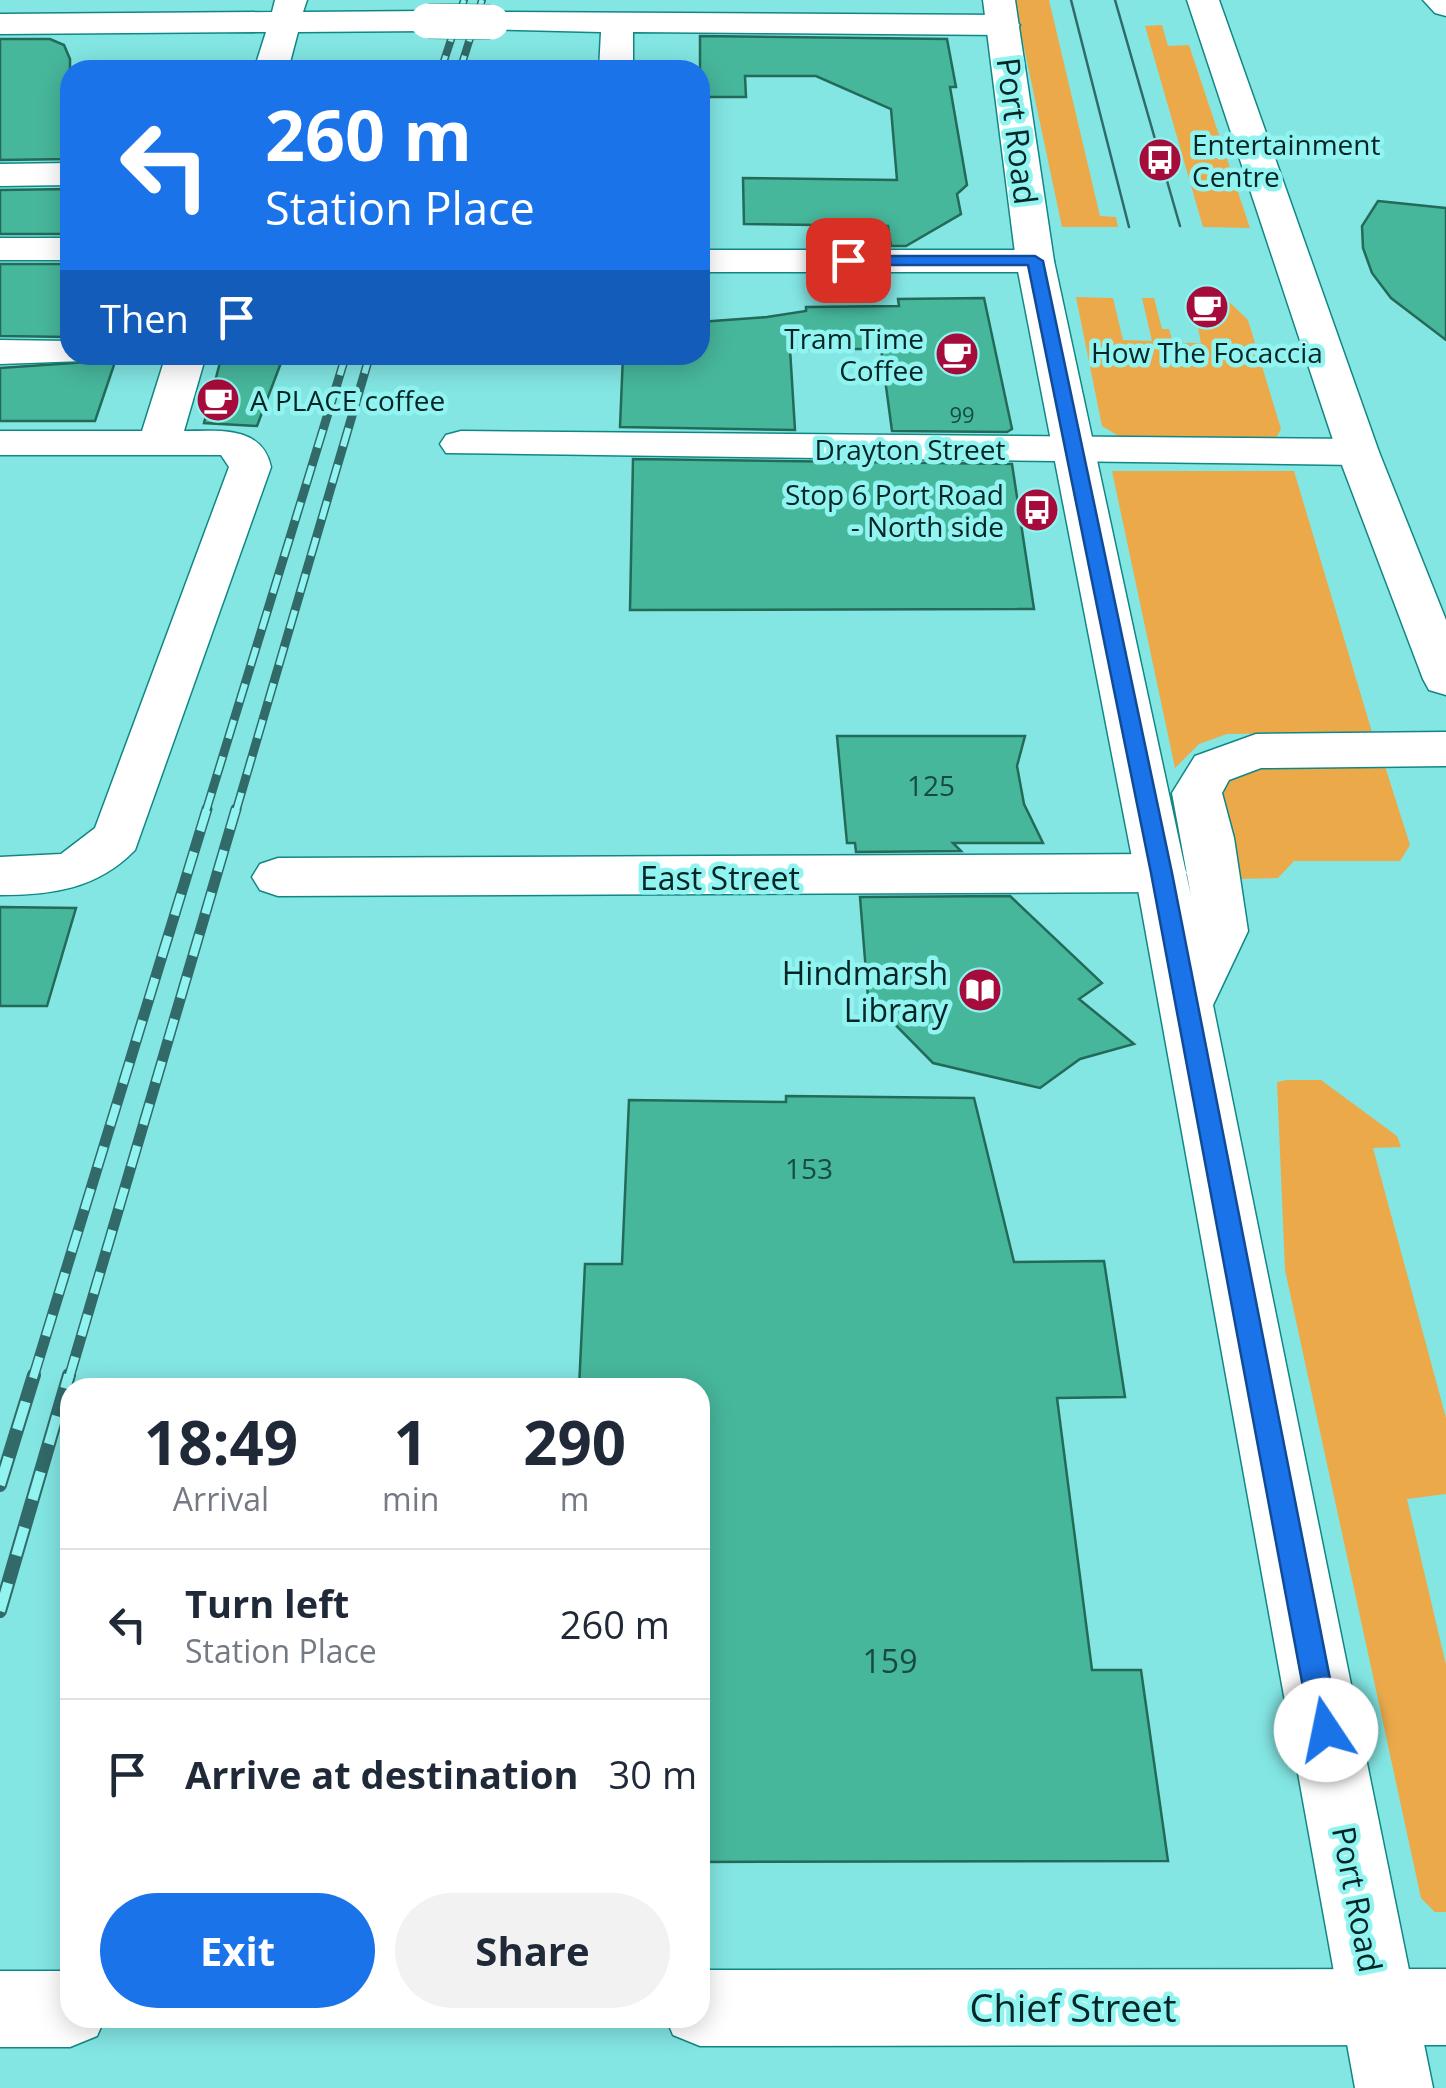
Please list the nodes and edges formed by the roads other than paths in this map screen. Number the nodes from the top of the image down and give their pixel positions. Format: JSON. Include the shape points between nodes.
{"nodes":[{"id":1,"x":1203,"y":0,"type":"edge"},
{"id":2,"x":1440,"y":0,"type":"edge"},
{"id":3,"x":1446,"y":6,"type":"edge"},
{"id":4,"x":288,"y":10,"type":"edge"},
{"id":5,"x":1002,"y":12,"type":"edge"},
{"id":6,"x":0,"y":13,"type":"edge"},
{"id":7,"x":618,"y":23,"type":"junction"},
{"id":8,"x":0,"y":24,"type":"edge"},
{"id":9,"x":274,"y":60,"type":"edge"},
{"id":10,"x":616,"y":60,"type":"edge"},
{"id":11,"x":60,"y":174,"type":"edge"},
{"id":12,"x":0,"y":175,"type":"edge"},
{"id":13,"x":0,"y":249,"type":"edge"},
{"id":14,"x":60,"y":249,"type":"edge"},
{"id":15,"x":710,"y":260,"type":"edge"},
{"id":16,"x":1035,"y":261,"type":"junction"},
{"id":17,"x":0,"y":352,"type":"edge"},
{"id":18,"x":60,"y":352,"type":"edge"},
{"id":19,"x":183,"y":365,"type":"edge"},
{"id":20,"x":0,"y":443,"type":"edge"},
{"id":21,"x":159,"y":444,"type":"junction"},
{"id":22,"x":461,"y":444,"type":"dead end"},
{"id":23,"x":1076,"y":449,"type":"junction"},
{"id":24,"x":1358,"y":452,"type":"junction"},
{"id":25,"x":1446,"y":679,"type":"edge"},
{"id":26,"x":1446,"y":749,"type":"edge"},
{"id":27,"x":1162,"y":873,"type":"junction"},
{"id":28,"x":0,"y":876,"type":"edge"},
{"id":29,"x":278,"y":877,"type":"dead end"},
{"id":30,"x":1187,"y":1004,"type":"junction"},
{"id":31,"x":1412,"y":2006,"type":"edge"},
{"id":32,"x":0,"y":2008,"type":"edge"},
{"id":33,"x":710,"y":2008,"type":"edge"},
{"id":34,"x":60,"y":2009,"type":"edge"},
{"id":35,"x":1394,"y":2088,"type":"edge"}],
"edges":[{"from":1,"to":24,"type":"main road"},
{"from":2,"to":3,"type":"main road"},
{"from":4,"to":6,"type":"main road"},
{"from":4,"to":7,"type":"main road","bridge":true,"via":[[428,21]]},
{"from":4,"to":8,"type":"main road"},
{"from":4,"to":9,"type":"main road"},
{"from":5,"to":7,"type":"main road"},
{"from":5,"to":16,"type":"main road","name":"Port Road"},
{"from":7,"to":10,"type":"main road"},
{"from":11,"to":12,"type":"main road"},
{"from":13,"to":14,"type":"main road"},
{"from":15,"to":16,"type":"main road"},
{"from":16,"to":23,"type":"main road","name":"Port Road"},
{"from":17,"to":18,"type":"main road"},
{"from":19,"to":21,"type":"main road"},
{"from":20,"to":21,"type":"main road"},
{"from":21,"to":28,"type":"main road","via":[[230,443],[247,453],[250,468],[123,820],[96,860],[64,874]]},
{"from":22,"to":23,"type":"main road","name":"Drayton Street"},
{"from":23,"to":24,"type":"main road","name":"Drayton Street"},
{"from":23,"to":27,"type":"main road","name":"Port Road"},
{"from":24,"to":25,"type":"main road"},
{"from":26,"to":30,"type":"main road","via":[[1256,751],[1212,768],[1197,793],[1222,932]]},
{"from":27,"to":29,"type":"main road","name":"East Street"},
{"from":27,"to":30,"type":"main road","name":"Port Road"},
{"from":30,"to":31,"type":"main road","name":"Port Road"},
{"from":31,"to":33,"type":"main road","name":"Chief Street"},
{"from":31,"to":35,"type":"main road","name":"Port Road"},
{"from":32,"to":34,"type":"main road"}]}
